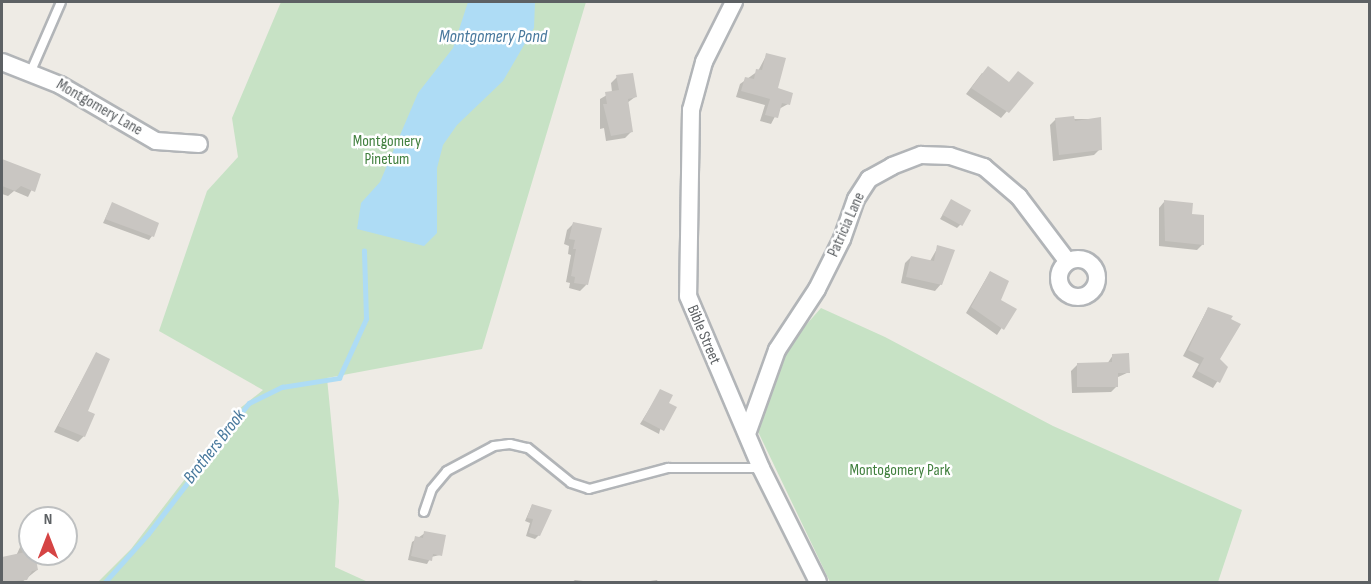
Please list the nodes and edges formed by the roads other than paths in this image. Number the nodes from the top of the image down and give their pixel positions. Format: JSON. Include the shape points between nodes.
{"nodes":[{"id":1,"x":61,"y":2,"type":"edge"},
{"id":2,"x":734,"y":2,"type":"edge"},
{"id":3,"x":2,"y":62,"type":"edge"},
{"id":4,"x":31,"y":71,"type":"junction"},
{"id":5,"x":199,"y":144,"type":"dead end"},
{"id":6,"x":1068,"y":262,"type":"dead end"},
{"id":7,"x":748,"y":431,"type":"junction"},
{"id":8,"x":761,"y":468,"type":"junction"},
{"id":9,"x":424,"y":512,"type":"dead end"},
{"id":10,"x":818,"y":582,"type":"edge"}],
"edges":[{"from":1,"to":4,"type":"lane"},
{"from":2,"to":7,"type":"street","name":"Bible Street","via":[[704,62],[693,98],[686,282],[695,321]]},
{"from":3,"to":4,"type":"street","name":"Montgomery Lane"},
{"from":4,"to":5,"type":"street","name":"Montgomery Lane","via":[[156,141]]},
{"from":6,"to":7,"type":"street","name":"Patricia Lane","via":[[1019,197],[984,167],[950,156],[921,155],[892,165],[869,179],[856,199],[842,239],[817,289],[777,350]]},
{"from":7,"to":8,"type":"street","name":"Bible Street"},
{"from":8,"to":9,"type":"lane","via":[[668,468],[589,489],[572,483],[528,448],[494,446],[447,471],[432,489]]},
{"from":8,"to":10,"type":"street","name":"Bible Street"}]}
